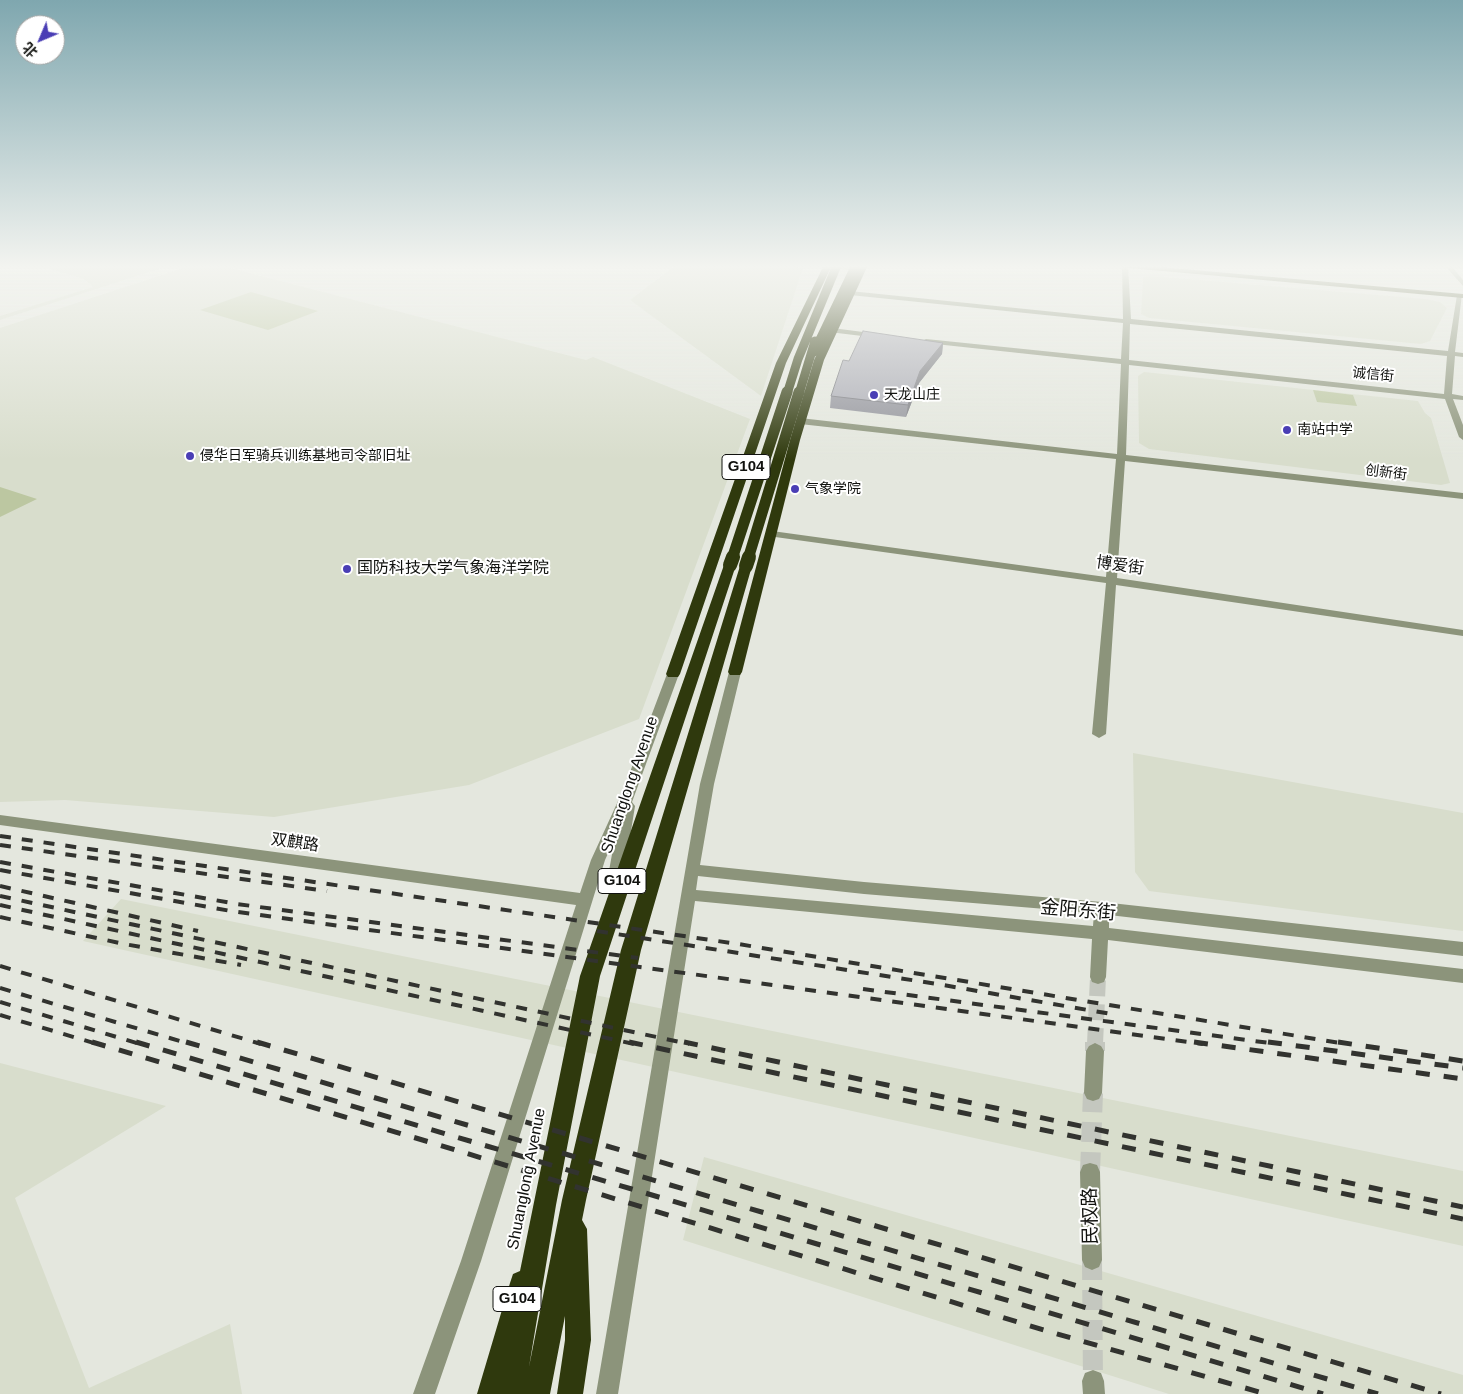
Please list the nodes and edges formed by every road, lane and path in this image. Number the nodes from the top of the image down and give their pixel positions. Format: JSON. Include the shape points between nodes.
{"nodes":[{"id":1,"x":797,"y":330,"type":"edge"},
{"id":2,"x":807,"y":330,"type":"edge"},
{"id":3,"x":818,"y":330,"type":"edge"},
{"id":4,"x":826,"y":330,"type":"edge"},
{"id":5,"x":832,"y":330,"type":"joint"},
{"id":6,"x":1126,"y":330,"type":"edge"},
{"id":7,"x":1229,"y":330,"type":"edge"},
{"id":8,"x":1455,"y":330,"type":"edge"},
{"id":9,"x":891,"y":337,"type":"edge"},
{"id":10,"x":920,"y":340,"type":"edge"},
{"id":11,"x":1450,"y":354,"type":"junction"},
{"id":12,"x":1463,"y":355,"type":"edge"},
{"id":13,"x":809,"y":360,"type":"junction"},
{"id":14,"x":1124,"y":363,"type":"junction"},
{"id":15,"x":1448,"y":396,"type":"junction"},
{"id":16,"x":1463,"y":398,"type":"edge"},
{"id":17,"x":800,"y":421,"type":"junction"},
{"id":18,"x":1463,"y":437,"type":"edge"},
{"id":19,"x":1121,"y":457,"type":"junction"},
{"id":20,"x":1463,"y":496,"type":"edge"},
{"id":21,"x":772,"y":534,"type":"junction"},
{"id":22,"x":738,"y":565,"type":"junction"},
{"id":23,"x":1112,"y":581,"type":"junction"},
{"id":24,"x":1463,"y":632,"type":"edge"},
{"id":25,"x":735,"y":672,"type":"joint"},
{"id":26,"x":673,"y":674,"type":"joint"},
{"id":27,"x":1099,"y":734,"type":"dead end"},
{"id":28,"x":631,"y":788,"type":"junction"},
{"id":29,"x":0,"y":820,"type":"edge"},
{"id":30,"x":692,"y":870,"type":"junction"},
{"id":31,"x":688,"y":895,"type":"junction"},
{"id":32,"x":585,"y":900,"type":"junction"},
{"id":33,"x":1102,"y":908,"type":"junction"},
{"id":34,"x":608,"y":924,"type":"junction"},
{"id":35,"x":1100,"y":933,"type":"junction"},
{"id":36,"x":1463,"y":949,"type":"edge"},
{"id":37,"x":1463,"y":976,"type":"edge"},
{"id":38,"x":1098,"y":977,"type":"tunnel mouth"},
{"id":39,"x":1095,"y":1051,"type":"tunnel mouth"},
{"id":40,"x":1093,"y":1092,"type":"tunnel mouth"},
{"id":41,"x":1090,"y":1172,"type":"tunnel mouth"},
{"id":42,"x":574,"y":1200,"type":"junction"},
{"id":43,"x":544,"y":1205,"type":"junction"},
{"id":44,"x":1092,"y":1260,"type":"tunnel mouth"},
{"id":45,"x":424,"y":1394,"type":"edge"},
{"id":46,"x":490,"y":1394,"type":"edge"},
{"id":47,"x":511,"y":1394,"type":"edge"},
{"id":48,"x":537,"y":1394,"type":"edge"},
{"id":49,"x":570,"y":1394,"type":"edge"},
{"id":50,"x":607,"y":1394,"type":"edge"}],
"edges":[{"from":1,"to":26,"type":"highway","number":"G104","via":[[782,363]]},
{"from":2,"to":22,"type":"highway","name":"Shuanglong Avenue","number":"G104","bridge":true,"via":[[760,470]]},
{"from":3,"to":13,"type":"highway","name":"Shuanglong Avenue","number":"G104","bridge":true},
{"from":4,"to":13,"type":"highway","bridge":true},
{"from":5,"to":9,"type":"street"},
{"from":5,"to":17,"type":"highway","number":"G104"},
{"from":6,"to":14,"type":"street"},
{"from":7,"to":11,"type":"street"},
{"from":8,"to":11,"type":"street"},
{"from":10,"to":14,"type":"street","name":"诚信街"},
{"from":11,"to":12,"type":"street"},
{"from":11,"to":15,"type":"street"},
{"from":13,"to":22,"type":"highway","name":"Shuanglong Avenue","number":"G104","bridge":true},
{"from":14,"to":15,"type":"street","name":"诚信街"},
{"from":14,"to":19,"type":"street"},
{"from":15,"to":16,"type":"street","name":"诚信街"},
{"from":15,"to":18,"type":"street"},
{"from":17,"to":19,"type":"street","name":"创新街"},
{"from":17,"to":21,"type":"highway","number":"G104"},
{"from":19,"to":20,"type":"street","name":"创新街"},
{"from":19,"to":23,"type":"street"},
{"from":21,"to":23,"type":"street","name":"博爱街"},
{"from":21,"to":25,"type":"highway","number":"G104"},
{"from":22,"to":34,"type":"highway","name":"Shuanglong Avenue","number":"G104"},
{"from":22,"to":42,"type":"highway","name":"Shuanglong Avenue","number":"G104","via":[[631,950]]},
{"from":23,"to":24,"type":"street","name":"博爱街"},
{"from":23,"to":27,"type":"street"},
{"from":25,"to":30,"type":"street","via":[[711,765]]},
{"from":26,"to":28,"type":"street"},
{"from":28,"to":32,"type":"street","via":[[598,860]]},
{"from":28,"to":34,"type":"street"},
{"from":29,"to":32,"type":"street","name":"双麒路"},
{"from":30,"to":31,"type":"street"},
{"from":30,"to":33,"type":"street","name":"金阳东街"},
{"from":31,"to":35,"type":"street","name":"金阳东街"},
{"from":31,"to":50,"type":"street"},
{"from":32,"to":45,"type":"street","via":[[471,1261]]},
{"from":33,"to":35,"type":"street"},
{"from":33,"to":36,"type":"street","name":"金阳东街"},
{"from":34,"to":43,"type":"highway","name":"Shuanglong Avenue","number":"G104","via":[[590,976]]},
{"from":35,"to":37,"type":"street","name":"金阳东街"},
{"from":35,"to":38,"type":"street"},
{"from":39,"to":40,"type":"street"},
{"from":41,"to":44,"type":"street","name":"民权路"},
{"from":42,"to":48,"type":"highway","name":"Shuanglong Avenue"},
{"from":42,"to":49,"type":"highway","number":"G104","via":[[578,1340]]},
{"from":43,"to":46,"type":"highway","number":"G104"},
{"from":43,"to":47,"type":"highway","name":"Shuanglong Avenue"}]}
